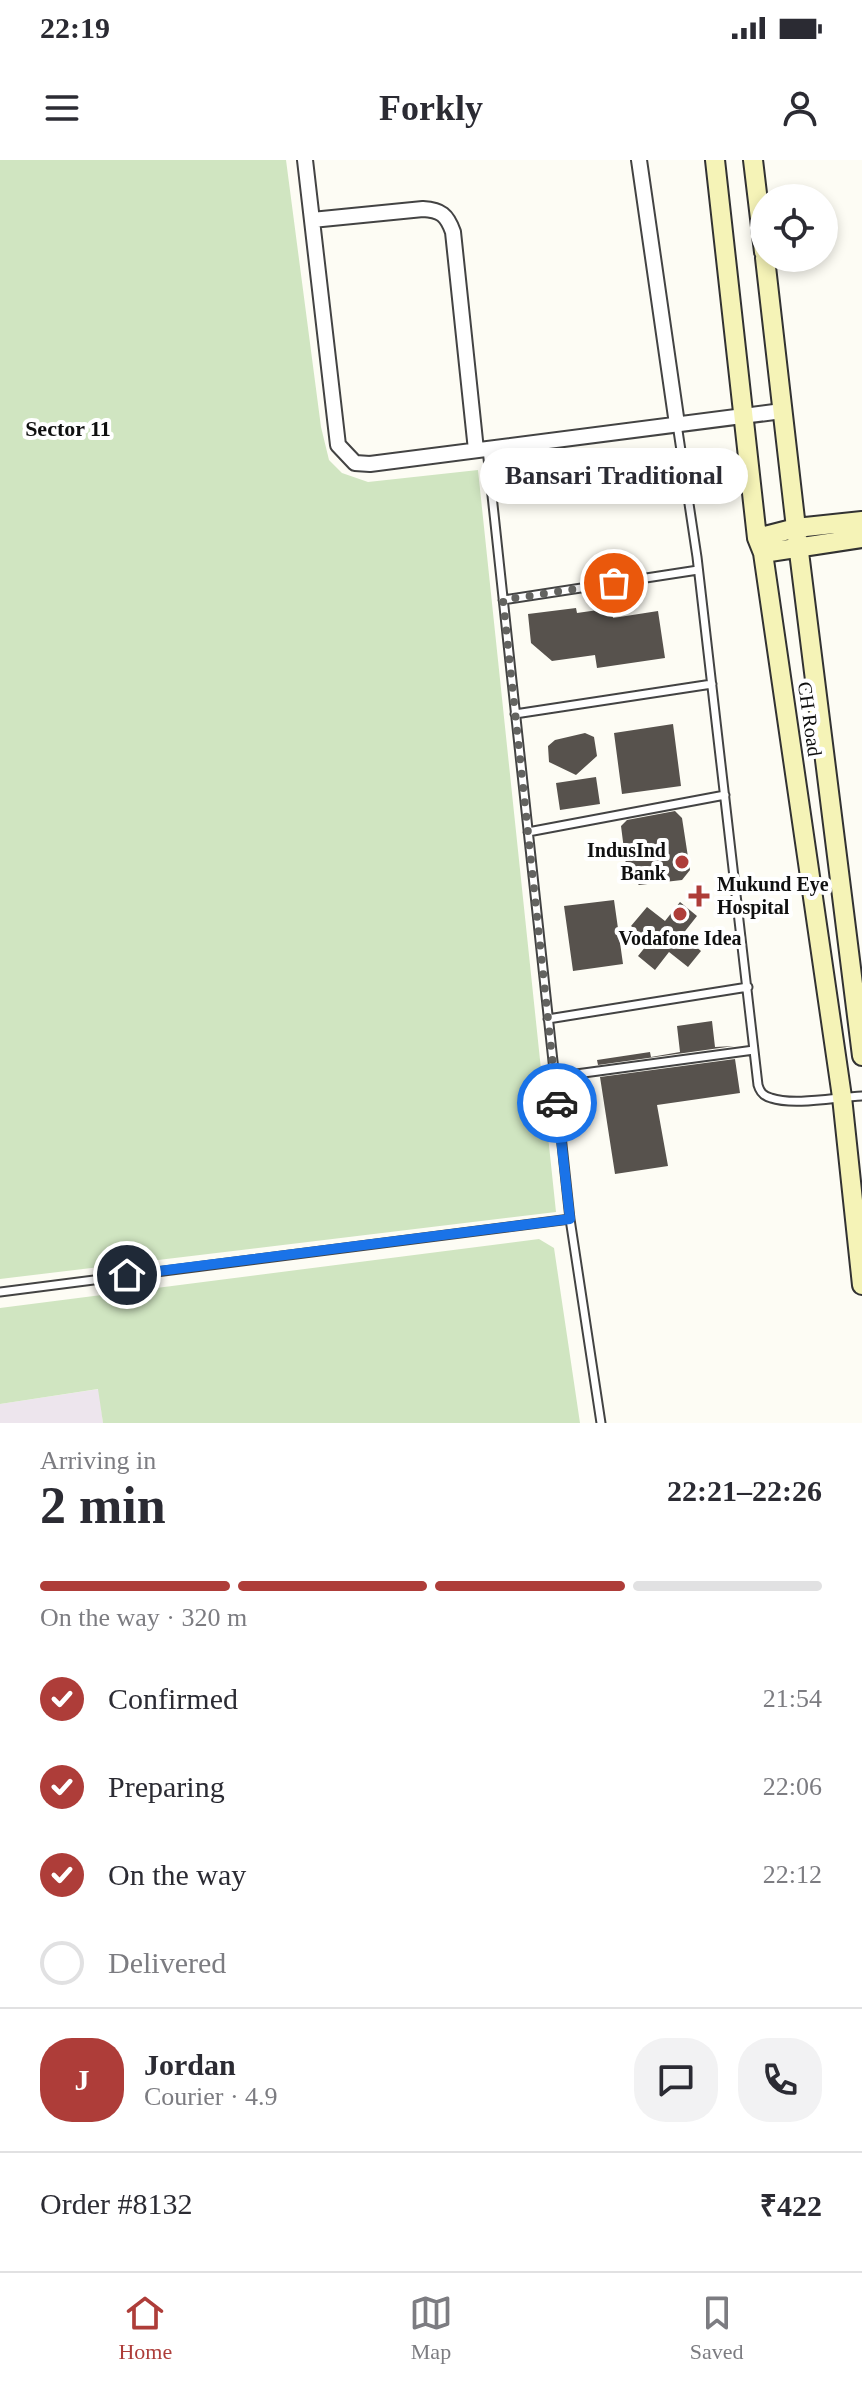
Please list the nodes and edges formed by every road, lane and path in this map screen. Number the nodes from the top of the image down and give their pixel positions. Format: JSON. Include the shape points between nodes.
{"nodes":[{"id":1,"x":305,"y":160,"type":"edge"},
{"id":2,"x":639,"y":160,"type":"edge"},
{"id":3,"x":715,"y":160,"type":"edge"},
{"id":4,"x":753,"y":160,"type":"edge"},
{"id":5,"x":756,"y":184,"type":"edge"},
{"id":6,"x":312,"y":220,"type":"junction"},
{"id":7,"x":767,"y":272,"type":"edge"},
{"id":8,"x":782,"y":411,"type":"junction"},
{"id":9,"x":742,"y":416,"type":"junction"},
{"id":10,"x":677,"y":424,"type":"junction"},
{"id":11,"x":481,"y":450,"type":"junction"},
{"id":12,"x":862,"y":521,"type":"edge"},
{"id":13,"x":797,"y":537,"type":"junction"},
{"id":14,"x":862,"y":538,"type":"edge"},
{"id":15,"x":760,"y":545,"type":"junction"},
{"id":16,"x":698,"y":570,"type":"junction"},
{"id":17,"x":503,"y":600,"type":"junction"},
{"id":18,"x":712,"y":684,"type":"junction"},
{"id":19,"x":515,"y":714,"type":"junction"},
{"id":20,"x":725,"y":795,"type":"junction"},
{"id":21,"x":528,"y":832,"type":"junction"},
{"id":22,"x":748,"y":987,"type":"junction"},
{"id":23,"x":548,"y":1019,"type":"junction"},
{"id":24,"x":754,"y":1050,"type":"junction"},
{"id":25,"x":862,"y":1056,"type":"edge"},
{"id":26,"x":554,"y":1077,"type":"junction"},
{"id":27,"x":862,"y":1096,"type":"edge"},
{"id":28,"x":842,"y":1097,"type":"junction"},
{"id":29,"x":570,"y":1219,"type":"junction"},
{"id":30,"x":862,"y":1285,"type":"edge"},
{"id":31,"x":0,"y":1292,"type":"edge"},
{"id":32,"x":601,"y":1423,"type":"edge"}],
"edges":[{"from":1,"to":6,"type":"street"},
{"from":2,"to":10,"type":"street"},
{"from":3,"to":9,"type":"street","name":"CH Road"},
{"from":4,"to":5,"type":"street"},
{"from":6,"to":11,"type":"street","via":[[423,209],[446,215],[453,232]]},
{"from":6,"to":11,"type":"street","via":[[338,445],[344,454],[355,463],[370,464]]},
{"from":7,"to":8,"type":"street","name":"CH Road"},
{"from":8,"to":9,"type":"street"},
{"from":8,"to":13,"type":"street","name":"CH Road"},
{"from":9,"to":10,"type":"street"},
{"from":9,"to":15,"type":"street","name":"CH Road"},
{"from":10,"to":11,"type":"street"},
{"from":10,"to":16,"type":"lane"},
{"from":11,"to":17,"type":"lane"},
{"from":12,"to":13,"type":"street"},
{"from":13,"to":14,"type":"street"},
{"from":13,"to":15,"type":"street"},
{"from":13,"to":25,"type":"street","name":"CH Road"},
{"from":15,"to":28,"type":"street","name":"CH Road"},
{"from":16,"to":17,"type":"lane"},
{"from":16,"to":18,"type":"lane"},
{"from":17,"to":19,"type":"lane"},
{"from":18,"to":19,"type":"lane"},
{"from":18,"to":20,"type":"lane"},
{"from":19,"to":21,"type":"lane"},
{"from":20,"to":21,"type":"lane"},
{"from":20,"to":22,"type":"lane"},
{"from":21,"to":23,"type":"lane"},
{"from":22,"to":23,"type":"lane"},
{"from":22,"to":24,"type":"lane"},
{"from":23,"to":26,"type":"lane"},
{"from":24,"to":26,"type":"lane"},
{"from":24,"to":28,"type":"lane","via":[[758,1085],[770,1098]]},
{"from":26,"to":29,"type":"lane"},
{"from":27,"to":28,"type":"lane"},
{"from":28,"to":30,"type":"street","name":"CH Road"},
{"from":29,"to":31,"type":"lane"},
{"from":29,"to":32,"type":"lane"}]}
